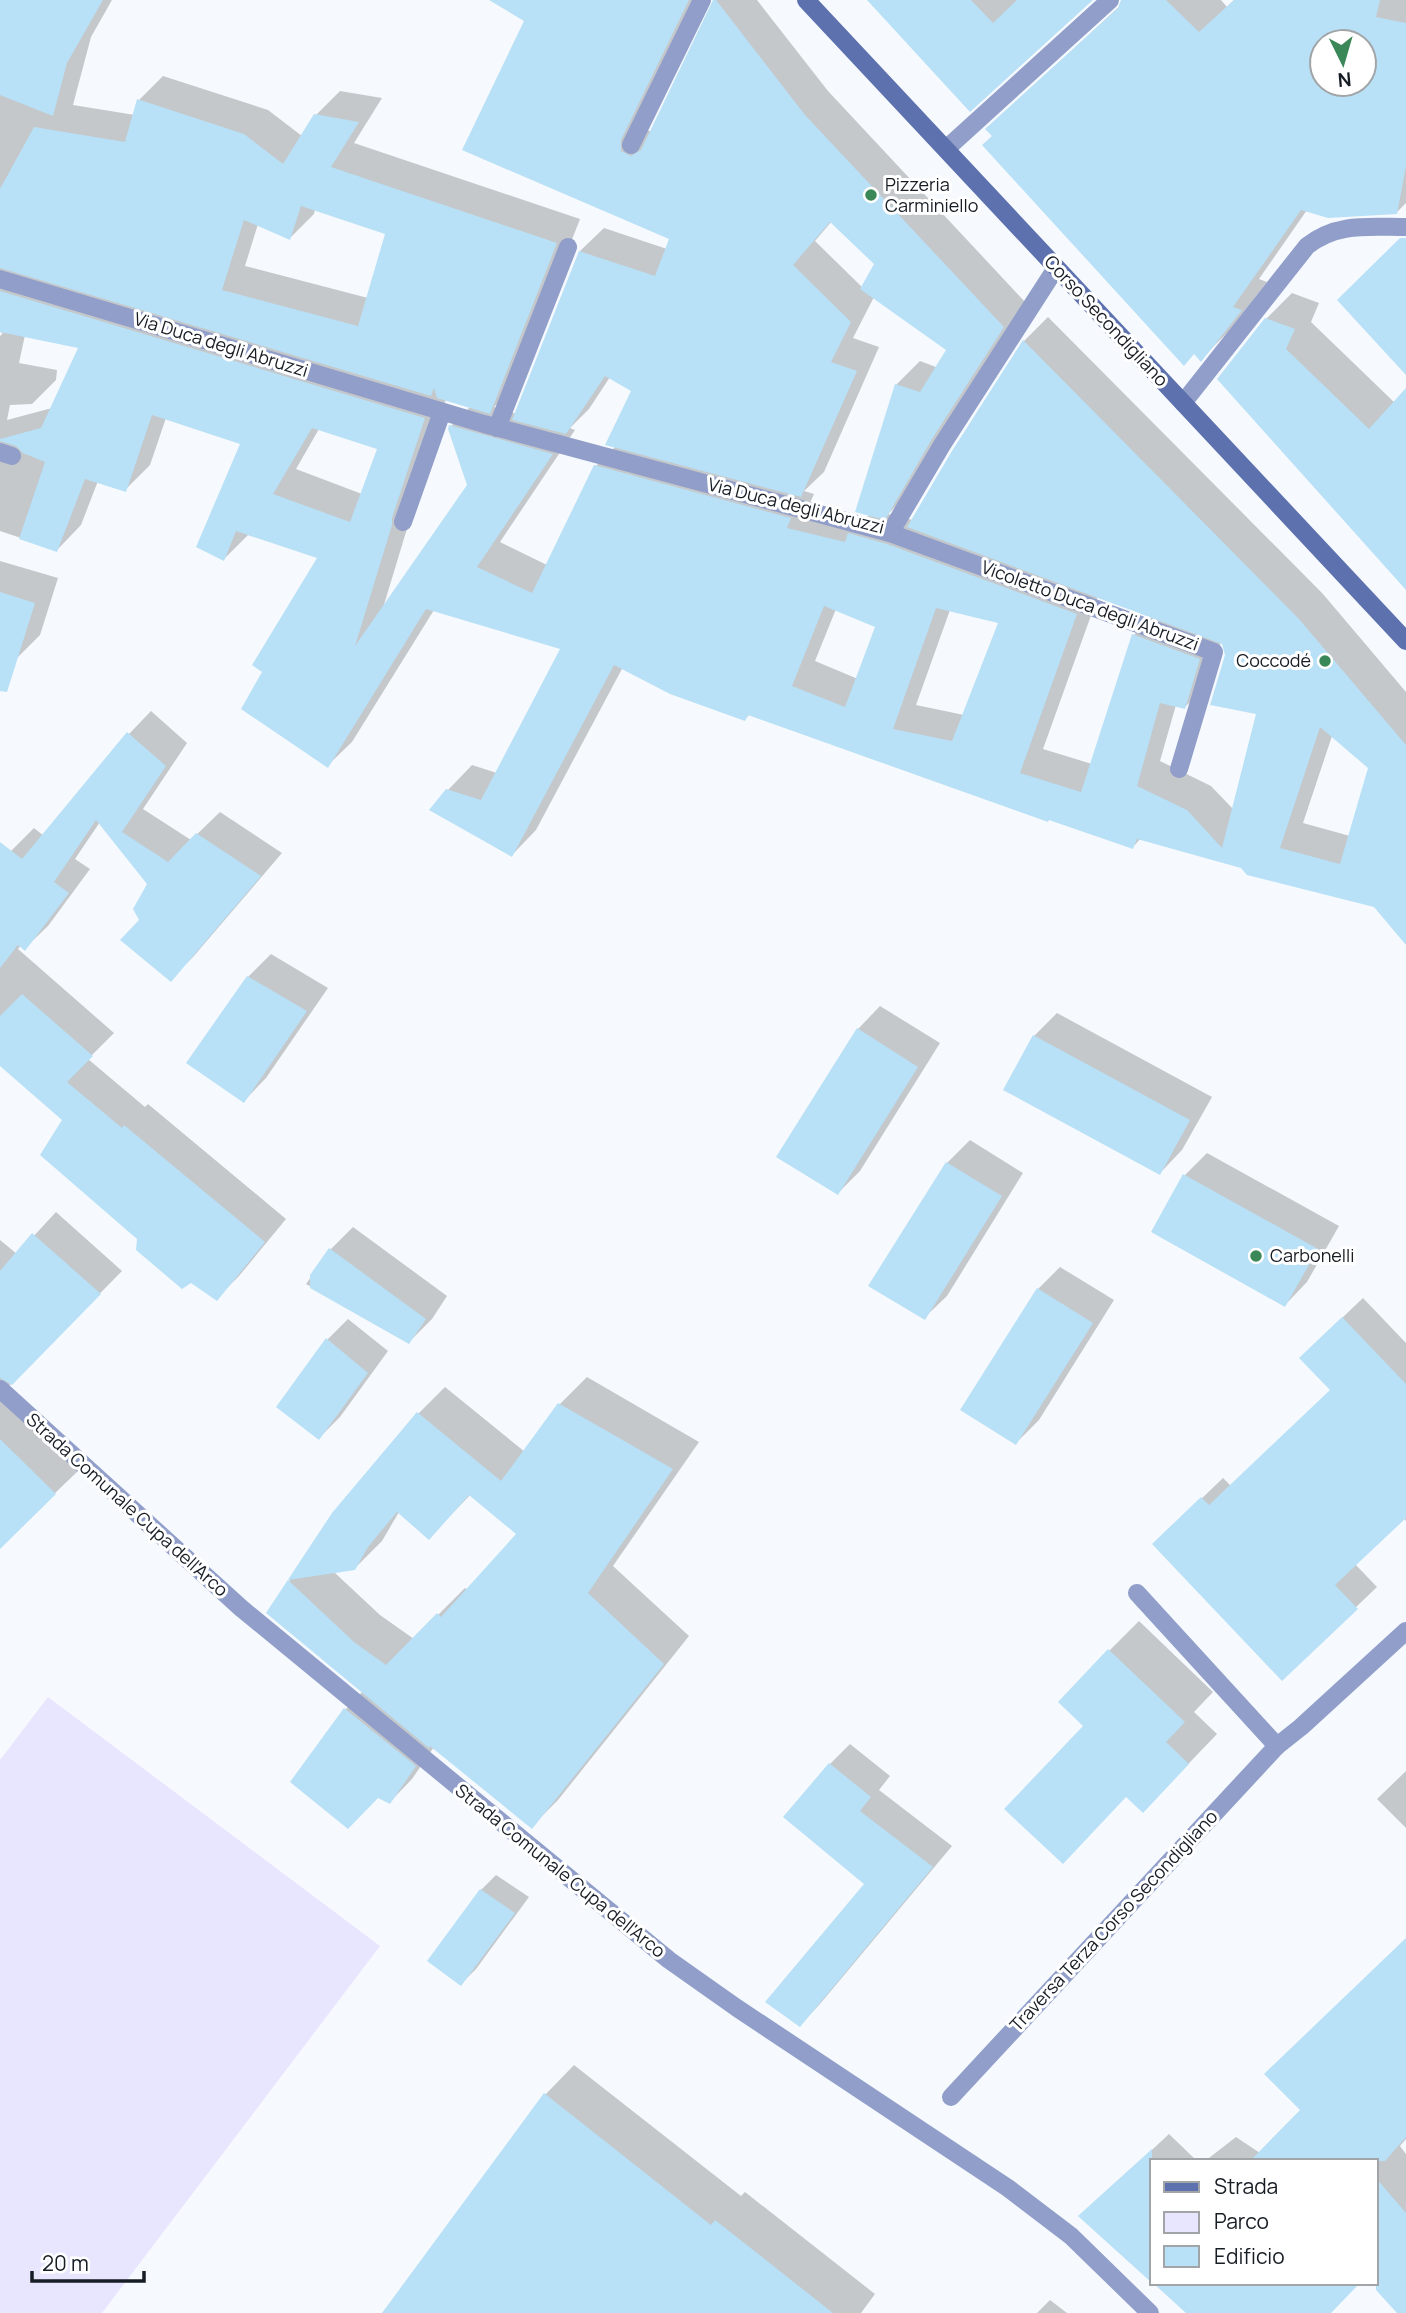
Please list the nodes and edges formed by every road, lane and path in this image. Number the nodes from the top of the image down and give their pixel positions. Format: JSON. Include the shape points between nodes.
{"nodes":[{"id":1,"x":702,"y":0,"type":"edge"},
{"id":2,"x":806,"y":0,"type":"edge"},
{"id":3,"x":1110,"y":0,"type":"edge"},
{"id":4,"x":631,"y":145,"type":"dead end"},
{"id":5,"x":946,"y":149,"type":"junction"},
{"id":6,"x":1406,"y":227,"type":"edge"},
{"id":7,"x":568,"y":247,"type":"dead end"},
{"id":8,"x":1056,"y":268,"type":"junction"},
{"id":9,"x":0,"y":279,"type":"edge"},
{"id":10,"x":1183,"y":403,"type":"junction"},
{"id":11,"x":442,"y":412,"type":"junction"},
{"id":12,"x":497,"y":428,"type":"junction"},
{"id":13,"x":403,"y":522,"type":"dead end"},
{"id":14,"x":890,"y":533,"type":"junction"},
{"id":15,"x":1406,"y":641,"type":"edge"},
{"id":16,"x":1179,"y":769,"type":"dead end"},
{"id":17,"x":0,"y":1389,"type":"edge"},
{"id":18,"x":1137,"y":1593,"type":"dead end"},
{"id":19,"x":1406,"y":1631,"type":"edge"},
{"id":20,"x":1277,"y":1746,"type":"junction"},
{"id":21,"x":951,"y":2097,"type":"dead end"},
{"id":22,"x":1150,"y":2313,"type":"edge"}],
"edges":[{"from":1,"to":4,"type":"street"},
{"from":2,"to":5,"type":"main road","name":"Corso Secondigliano"},
{"from":3,"to":5,"type":"street"},
{"from":5,"to":8,"type":"main road","name":"Corso Secondigliano"},
{"from":6,"to":10,"type":"street","via":[[1357,228],[1321,235],[1307,246]]},
{"from":7,"to":12,"type":"street"},
{"from":8,"to":10,"type":"main road","name":"Corso Secondigliano"},
{"from":8,"to":14,"type":"street","name":"Via Duca degli Abruzzi"},
{"from":9,"to":11,"type":"street","name":"Via Duca degli Abruzzi"},
{"from":10,"to":15,"type":"main road","name":"Corso Secondigliano"},
{"from":11,"to":12,"type":"street","name":"Via Duca degli Abruzzi"},
{"from":11,"to":13,"type":"street"},
{"from":12,"to":14,"type":"street","name":"Via Duca degli Abruzzi"},
{"from":14,"to":16,"type":"street","name":"Vicoletto Duca degli Abruzzi","via":[[1214,652]]},
{"from":17,"to":22,"type":"street","name":"Strada Comunale Cupa dell'Arco","via":[[241,1608],[669,1960],[1007,2188],[1072,2236]]},
{"from":18,"to":20,"type":"street"},
{"from":19,"to":20,"type":"street","name":"Traversa Terza Corso Secondigliano"},
{"from":20,"to":21,"type":"street","name":"Traversa Terza Corso Secondigliano"}]}
